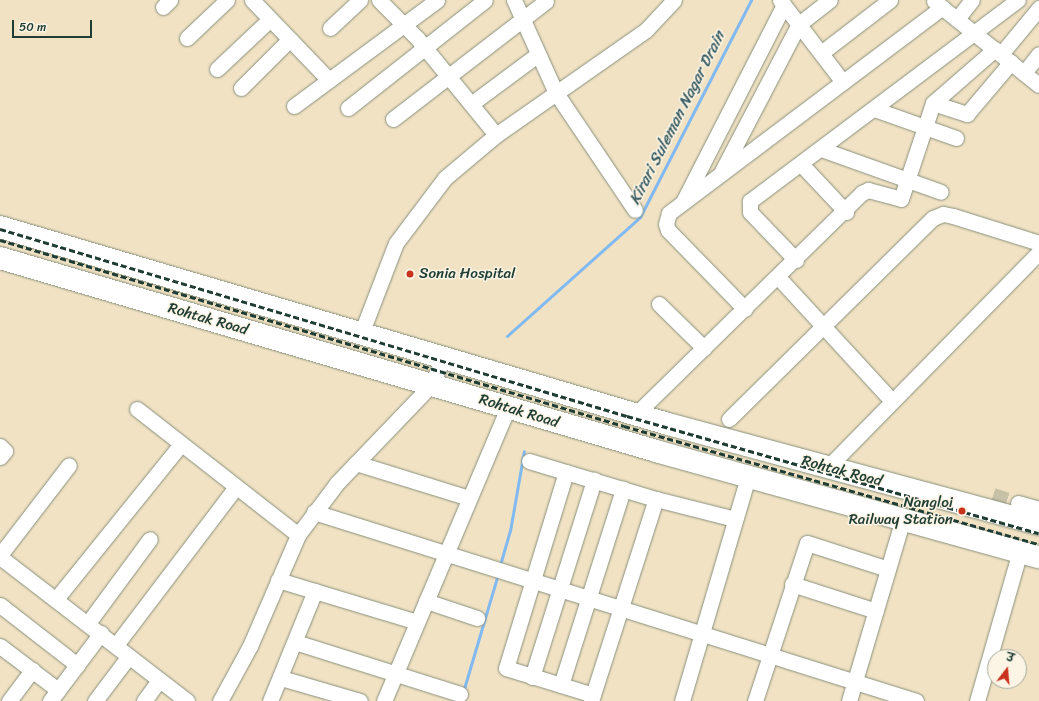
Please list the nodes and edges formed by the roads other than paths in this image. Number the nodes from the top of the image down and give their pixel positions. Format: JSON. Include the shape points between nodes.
{"nodes":[{"id":1,"x":227,"y":0,"type":"edge"},
{"id":2,"x":252,"y":0,"type":"edge"},
{"id":3,"x":360,"y":0,"type":"edge"},
{"id":4,"x":380,"y":0,"type":"edge"},
{"id":5,"x":437,"y":0,"type":"edge"},
{"id":6,"x":485,"y":0,"type":"edge"},
{"id":7,"x":514,"y":0,"type":"edge"},
{"id":8,"x":674,"y":0,"type":"edge"},
{"id":9,"x":890,"y":0,"type":"edge"},
{"id":10,"x":972,"y":0,"type":"edge"},
{"id":11,"x":1018,"y":0,"type":"edge"},
{"id":12,"x":546,"y":1,"type":"dead end"},
{"id":13,"x":823,"y":2,"type":"edge"},
{"id":14,"x":782,"y":3,"type":"edge"},
{"id":15,"x":938,"y":3,"type":"edge"},
{"id":16,"x":1039,"y":8,"type":"edge"},
{"id":17,"x":270,"y":19,"type":"junction"},
{"id":18,"x":522,"y":19,"type":"junction"},
{"id":19,"x":957,"y":19,"type":"junction"},
{"id":20,"x":799,"y":24,"type":"junction"},
{"id":21,"x":405,"y":25,"type":"junction"},
{"id":22,"x":330,"y":28,"type":"dead end"},
{"id":23,"x":975,"y":33,"type":"junction"},
{"id":24,"x":187,"y":38,"type":"dead end"},
{"id":25,"x":290,"y":39,"type":"junction"},
{"id":26,"x":425,"y":47,"type":"junction"},
{"id":27,"x":821,"y":53,"type":"junction"},
{"id":28,"x":1039,"y":54,"type":"edge"},
{"id":29,"x":537,"y":55,"type":"junction"},
{"id":30,"x":1003,"y":55,"type":"junction"},
{"id":31,"x":217,"y":69,"type":"dead end"},
{"id":32,"x":1024,"y":73,"type":"junction"},
{"id":33,"x":449,"y":76,"type":"junction"},
{"id":34,"x":329,"y":80,"type":"junction"},
{"id":35,"x":842,"y":82,"type":"junction"},
{"id":36,"x":1039,"y":85,"type":"edge"},
{"id":37,"x":241,"y":88,"type":"dead end"},
{"id":38,"x":556,"y":93,"type":"junction"},
{"id":39,"x":933,"y":103,"type":"junction"},
{"id":40,"x":471,"y":104,"type":"junction"},
{"id":41,"x":294,"y":106,"type":"dead end"},
{"id":42,"x":348,"y":108,"type":"dead end"},
{"id":43,"x":874,"y":109,"type":"junction"},
{"id":44,"x":393,"y":119,"type":"dead end"},
{"id":45,"x":925,"y":128,"type":"junction"},
{"id":46,"x":496,"y":135,"type":"junction"},
{"id":47,"x":956,"y":138,"type":"dead end"},
{"id":48,"x":821,"y":149,"type":"junction"},
{"id":49,"x":801,"y":164,"type":"junction"},
{"id":50,"x":719,"y":175,"type":"junction"},
{"id":51,"x":908,"y":180,"type":"junction"},
{"id":52,"x":941,"y":192,"type":"dead end"},
{"id":53,"x":682,"y":204,"type":"junction"},
{"id":54,"x":634,"y":210,"type":"dead end"},
{"id":55,"x":846,"y":212,"type":"junction"},
{"id":56,"x":0,"y":227,"type":"edge"},
{"id":57,"x":1039,"y":243,"type":"edge"},
{"id":58,"x":1039,"y":252,"type":"edge"},
{"id":59,"x":0,"y":258,"type":"edge"},
{"id":60,"x":796,"y":260,"type":"junction"},
{"id":61,"x":1034,"y":266,"type":"edge"},
{"id":62,"x":778,"y":277,"type":"junction"},
{"id":63,"x":659,"y":304,"type":"dead end"},
{"id":64,"x":745,"y":309,"type":"junction"},
{"id":65,"x":823,"y":326,"type":"junction"},
{"id":66,"x":361,"y":334,"type":"junction"},
{"id":67,"x":704,"y":348,"type":"junction"},
{"id":68,"x":443,"y":359,"type":"junction"},
{"id":69,"x":431,"y":385,"type":"junction"},
{"id":70,"x":892,"y":401,"type":"junction"},
{"id":71,"x":508,"y":408,"type":"junction"},
{"id":72,"x":137,"y":410,"type":"dead end"},
{"id":73,"x":635,"y":415,"type":"junction"},
{"id":74,"x":729,"y":419,"type":"dead end"},
{"id":75,"x":181,"y":444,"type":"junction"},
{"id":76,"x":0,"y":446,"type":"edge"},
{"id":77,"x":0,"y":457,"type":"edge"},
{"id":78,"x":529,"y":461,"type":"dead end"},
{"id":79,"x":356,"y":463,"type":"junction"},
{"id":80,"x":818,"y":465,"type":"junction"},
{"id":81,"x":69,"y":466,"type":"dead end"},
{"id":82,"x":566,"y":472,"type":"junction"},
{"id":83,"x":748,"y":477,"type":"junction"},
{"id":84,"x":594,"y":480,"type":"junction"},
{"id":85,"x":236,"y":487,"type":"junction"},
{"id":86,"x":623,"y":489,"type":"junction"},
{"id":87,"x":800,"y":491,"type":"junction"},
{"id":88,"x":469,"y":498,"type":"junction"},
{"id":89,"x":656,"y":499,"type":"junction"},
{"id":90,"x":1018,"y":502,"type":"tunnel mouth"},
{"id":91,"x":1039,"y":509,"type":"edge"},
{"id":92,"x":314,"y":512,"type":"junction"},
{"id":93,"x":736,"y":519,"type":"junction"},
{"id":94,"x":903,"y":520,"type":"junction"},
{"id":95,"x":1039,"y":524,"type":"edge"},
{"id":96,"x":298,"y":535,"type":"junction"},
{"id":97,"x":150,"y":539,"type":"dead end"},
{"id":98,"x":446,"y":553,"type":"junction"},
{"id":99,"x":1030,"y":554,"type":"edge"},
{"id":100,"x":0,"y":556,"type":"edge"},
{"id":101,"x":888,"y":569,"type":"junction"},
{"id":102,"x":278,"y":580,"type":"junction"},
{"id":103,"x":533,"y":581,"type":"junction"},
{"id":104,"x":792,"y":584,"type":"junction"},
{"id":105,"x":559,"y":589,"type":"junction"},
{"id":106,"x":315,"y":591,"type":"junction"},
{"id":107,"x":588,"y":598,"type":"junction"},
{"id":108,"x":56,"y":599,"type":"junction"},
{"id":109,"x":426,"y":601,"type":"junction"},
{"id":110,"x":0,"y":605,"type":"edge"},
{"id":111,"x":621,"y":608,"type":"junction"},
{"id":112,"x":876,"y":611,"type":"junction"},
{"id":113,"x":477,"y":618,"type":"dead end"},
{"id":114,"x":417,"y":622,"type":"junction"},
{"id":115,"x":88,"y":623,"type":"junction"},
{"id":116,"x":101,"y":633,"type":"junction"},
{"id":117,"x":702,"y":633,"type":"junction"},
{"id":118,"x":295,"y":642,"type":"junction"},
{"id":119,"x":116,"y":645,"type":"junction"},
{"id":120,"x":3,"y":653,"type":"edge"},
{"id":121,"x":769,"y":654,"type":"junction"},
{"id":122,"x":129,"y":656,"type":"junction"},
{"id":123,"x":77,"y":664,"type":"junction"},
{"id":124,"x":32,"y":670,"type":"junction"},
{"id":125,"x":395,"y":673,"type":"junction"},
{"id":126,"x":532,"y":676,"type":"junction"},
{"id":127,"x":281,"y":678,"type":"junction"},
{"id":128,"x":159,"y":680,"type":"junction"},
{"id":129,"x":855,"y":681,"type":"junction"},
{"id":130,"x":561,"y":685,"type":"junction"},
{"id":131,"x":460,"y":694,"type":"dead end"},
{"id":132,"x":54,"y":695,"type":"edge"},
{"id":133,"x":171,"y":696,"type":"edge"},
{"id":134,"x":592,"y":698,"type":"edge"},
{"id":135,"x":9,"y":701,"type":"edge"},
{"id":136,"x":95,"y":701,"type":"edge"},
{"id":137,"x":144,"y":701,"type":"edge"},
{"id":138,"x":187,"y":701,"type":"edge"},
{"id":139,"x":220,"y":701,"type":"edge"},
{"id":140,"x":270,"y":701,"type":"edge"},
{"id":141,"x":360,"y":701,"type":"edge"},
{"id":142,"x":384,"y":701,"type":"edge"},
{"id":143,"x":682,"y":701,"type":"edge"},
{"id":144,"x":755,"y":701,"type":"edge"},
{"id":145,"x":849,"y":701,"type":"edge"},
{"id":146,"x":916,"y":701,"type":"edge"},
{"id":147,"x":978,"y":701,"type":"edge"}],
"edges":[{"from":1,"to":24,"type":"street"},
{"from":2,"to":17,"type":"street"},
{"from":3,"to":22,"type":"street"},
{"from":4,"to":21,"type":"street"},
{"from":5,"to":21,"type":"street"},
{"from":6,"to":26,"type":"street"},
{"from":7,"to":18,"type":"street"},
{"from":8,"to":38,"type":"street","via":[[646,30]]},
{"from":9,"to":27,"type":"street"},
{"from":10,"to":19,"type":"street"},
{"from":11,"to":23,"type":"street"},
{"from":12,"to":18,"type":"street"},
{"from":13,"to":20,"type":"street"},
{"from":14,"to":20,"type":"street"},
{"from":14,"to":53,"type":"street"},
{"from":15,"to":19,"type":"street"},
{"from":15,"to":35,"type":"street"},
{"from":16,"to":30,"type":"street"},
{"from":17,"to":25,"type":"street"},
{"from":17,"to":31,"type":"street"},
{"from":18,"to":29,"type":"street"},
{"from":18,"to":33,"type":"street"},
{"from":19,"to":23,"type":"street"},
{"from":20,"to":27,"type":"street"},
{"from":20,"to":50,"type":"street"},
{"from":21,"to":26,"type":"street"},
{"from":21,"to":34,"type":"street"},
{"from":23,"to":30,"type":"street"},
{"from":23,"to":43,"type":"street"},
{"from":25,"to":34,"type":"street"},
{"from":25,"to":37,"type":"street"},
{"from":26,"to":33,"type":"street"},
{"from":26,"to":42,"type":"street"},
{"from":27,"to":35,"type":"street"},
{"from":28,"to":32,"type":"street"},
{"from":29,"to":38,"type":"street"},
{"from":29,"to":40,"type":"street"},
{"from":30,"to":32,"type":"street"},
{"from":30,"to":39,"type":"street"},
{"from":30,"to":39,"type":"street","via":[[967,114]]},
{"from":32,"to":36,"type":"street"},
{"from":33,"to":40,"type":"street"},
{"from":33,"to":44,"type":"street"},
{"from":34,"to":41,"type":"street"},
{"from":35,"to":50,"type":"street"},
{"from":38,"to":46,"type":"street"},
{"from":38,"to":54,"type":"street"},
{"from":39,"to":45,"type":"street"},
{"from":40,"to":46,"type":"street"},
{"from":43,"to":45,"type":"street"},
{"from":43,"to":48,"type":"street"},
{"from":45,"to":47,"type":"street"},
{"from":45,"to":51,"type":"street"},
{"from":46,"to":66,"type":"street","via":[[445,178],[396,243]]},
{"from":48,"to":49,"type":"street"},
{"from":48,"to":51,"type":"street"},
{"from":49,"to":55,"type":"street"},
{"from":49,"to":60,"type":"street","via":[[747,205],[750,212]]},
{"from":50,"to":53,"type":"street"},
{"from":51,"to":52,"type":"street"},
{"from":51,"to":55,"type":"street","via":[[901,199],[865,190]]},
{"from":53,"to":64,"type":"street","via":[[666,219],[668,230]]},
{"from":55,"to":60,"type":"street"},
{"from":56,"to":66,"type":"highway","name":"Rohtak Road"},
{"from":57,"to":65,"type":"street","via":[[943,214],[932,218]]},
{"from":58,"to":61,"type":"street"},
{"from":59,"to":69,"type":"highway","name":"Rohtak Road"},
{"from":60,"to":62,"type":"street"},
{"from":61,"to":70,"type":"street"},
{"from":62,"to":64,"type":"street"},
{"from":62,"to":65,"type":"street"},
{"from":63,"to":67,"type":"street"},
{"from":64,"to":67,"type":"street"},
{"from":65,"to":70,"type":"street"},
{"from":65,"to":74,"type":"street"},
{"from":66,"to":68,"type":"highway","name":"Rohtak Road"},
{"from":67,"to":73,"type":"street"},
{"from":68,"to":69,"type":"street"},
{"from":68,"to":73,"type":"highway","name":"Rohtak Road"},
{"from":69,"to":71,"type":"highway","name":"Rohtak Road"},
{"from":69,"to":79,"type":"street"},
{"from":70,"to":80,"type":"street"},
{"from":71,"to":83,"type":"highway","name":"Rohtak Road"},
{"from":71,"to":88,"type":"street"},
{"from":72,"to":75,"type":"street"},
{"from":73,"to":80,"type":"highway","name":"Rohtak Road"},
{"from":75,"to":85,"type":"street"},
{"from":75,"to":108,"type":"street"},
{"from":76,"to":77,"type":"street","via":[[5,451]]},
{"from":78,"to":82,"type":"street"},
{"from":79,"to":88,"type":"street"},
{"from":79,"to":92,"type":"street"},
{"from":80,"to":87,"type":"highway"},
{"from":80,"to":95,"type":"highway","name":"Rohtak Road"},
{"from":81,"to":100,"type":"street"},
{"from":82,"to":84,"type":"street"},
{"from":82,"to":103,"type":"street"},
{"from":83,"to":87,"type":"highway","name":"Rohtak Road"},
{"from":83,"to":93,"type":"street"},
{"from":84,"to":86,"type":"street"},
{"from":84,"to":105,"type":"street"},
{"from":85,"to":96,"type":"street"},
{"from":85,"to":119,"type":"street"},
{"from":86,"to":89,"type":"street"},
{"from":86,"to":107,"type":"street"},
{"from":87,"to":94,"type":"highway","name":"Rohtak Road"},
{"from":88,"to":98,"type":"street"},
{"from":89,"to":93,"type":"street"},
{"from":89,"to":111,"type":"street"},
{"from":90,"to":91,"type":"street"},
{"from":92,"to":96,"type":"street"},
{"from":92,"to":98,"type":"street"},
{"from":93,"to":117,"type":"street"},
{"from":94,"to":99,"type":"highway","name":"Rohtak Road"},
{"from":94,"to":101,"type":"street"},
{"from":96,"to":102,"type":"street"},
{"from":97,"to":115,"type":"street"},
{"from":98,"to":103,"type":"street"},
{"from":98,"to":109,"type":"street"},
{"from":99,"to":147,"type":"street"},
{"from":100,"to":108,"type":"street"},
{"from":101,"to":104,"type":"street","via":[[807,543]]},
{"from":101,"to":112,"type":"street"},
{"from":102,"to":106,"type":"street"},
{"from":102,"to":139,"type":"street","via":[[250,646]]},
{"from":103,"to":105,"type":"street"},
{"from":103,"to":126,"type":"street","via":[[506,668]]},
{"from":104,"to":112,"type":"street"},
{"from":104,"to":121,"type":"street"},
{"from":105,"to":107,"type":"street"},
{"from":105,"to":126,"type":"street"},
{"from":106,"to":114,"type":"street"},
{"from":106,"to":118,"type":"street"},
{"from":107,"to":111,"type":"street"},
{"from":107,"to":130,"type":"street"},
{"from":108,"to":115,"type":"street"},
{"from":109,"to":113,"type":"street"},
{"from":109,"to":114,"type":"street"},
{"from":110,"to":123,"type":"street"},
{"from":111,"to":117,"type":"street"},
{"from":111,"to":134,"type":"street"},
{"from":112,"to":129,"type":"street"},
{"from":114,"to":125,"type":"street"},
{"from":115,"to":116,"type":"street"},
{"from":116,"to":119,"type":"street"},
{"from":116,"to":123,"type":"street"},
{"from":117,"to":121,"type":"street"},
{"from":117,"to":143,"type":"street"},
{"from":118,"to":125,"type":"street"},
{"from":118,"to":127,"type":"street"},
{"from":119,"to":122,"type":"street"},
{"from":120,"to":124,"type":"street"},
{"from":121,"to":129,"type":"street"},
{"from":121,"to":144,"type":"street"},
{"from":122,"to":128,"type":"street"},
{"from":122,"to":136,"type":"street"},
{"from":123,"to":132,"type":"street"},
{"from":124,"to":132,"type":"street"},
{"from":124,"to":135,"type":"street"},
{"from":125,"to":131,"type":"street"},
{"from":125,"to":142,"type":"street"},
{"from":126,"to":130,"type":"street"},
{"from":127,"to":140,"type":"street"},
{"from":127,"to":141,"type":"street"},
{"from":128,"to":133,"type":"street"},
{"from":128,"to":137,"type":"street"},
{"from":129,"to":145,"type":"street"},
{"from":129,"to":146,"type":"street"},
{"from":130,"to":134,"type":"street"},
{"from":133,"to":138,"type":"street"}]}
